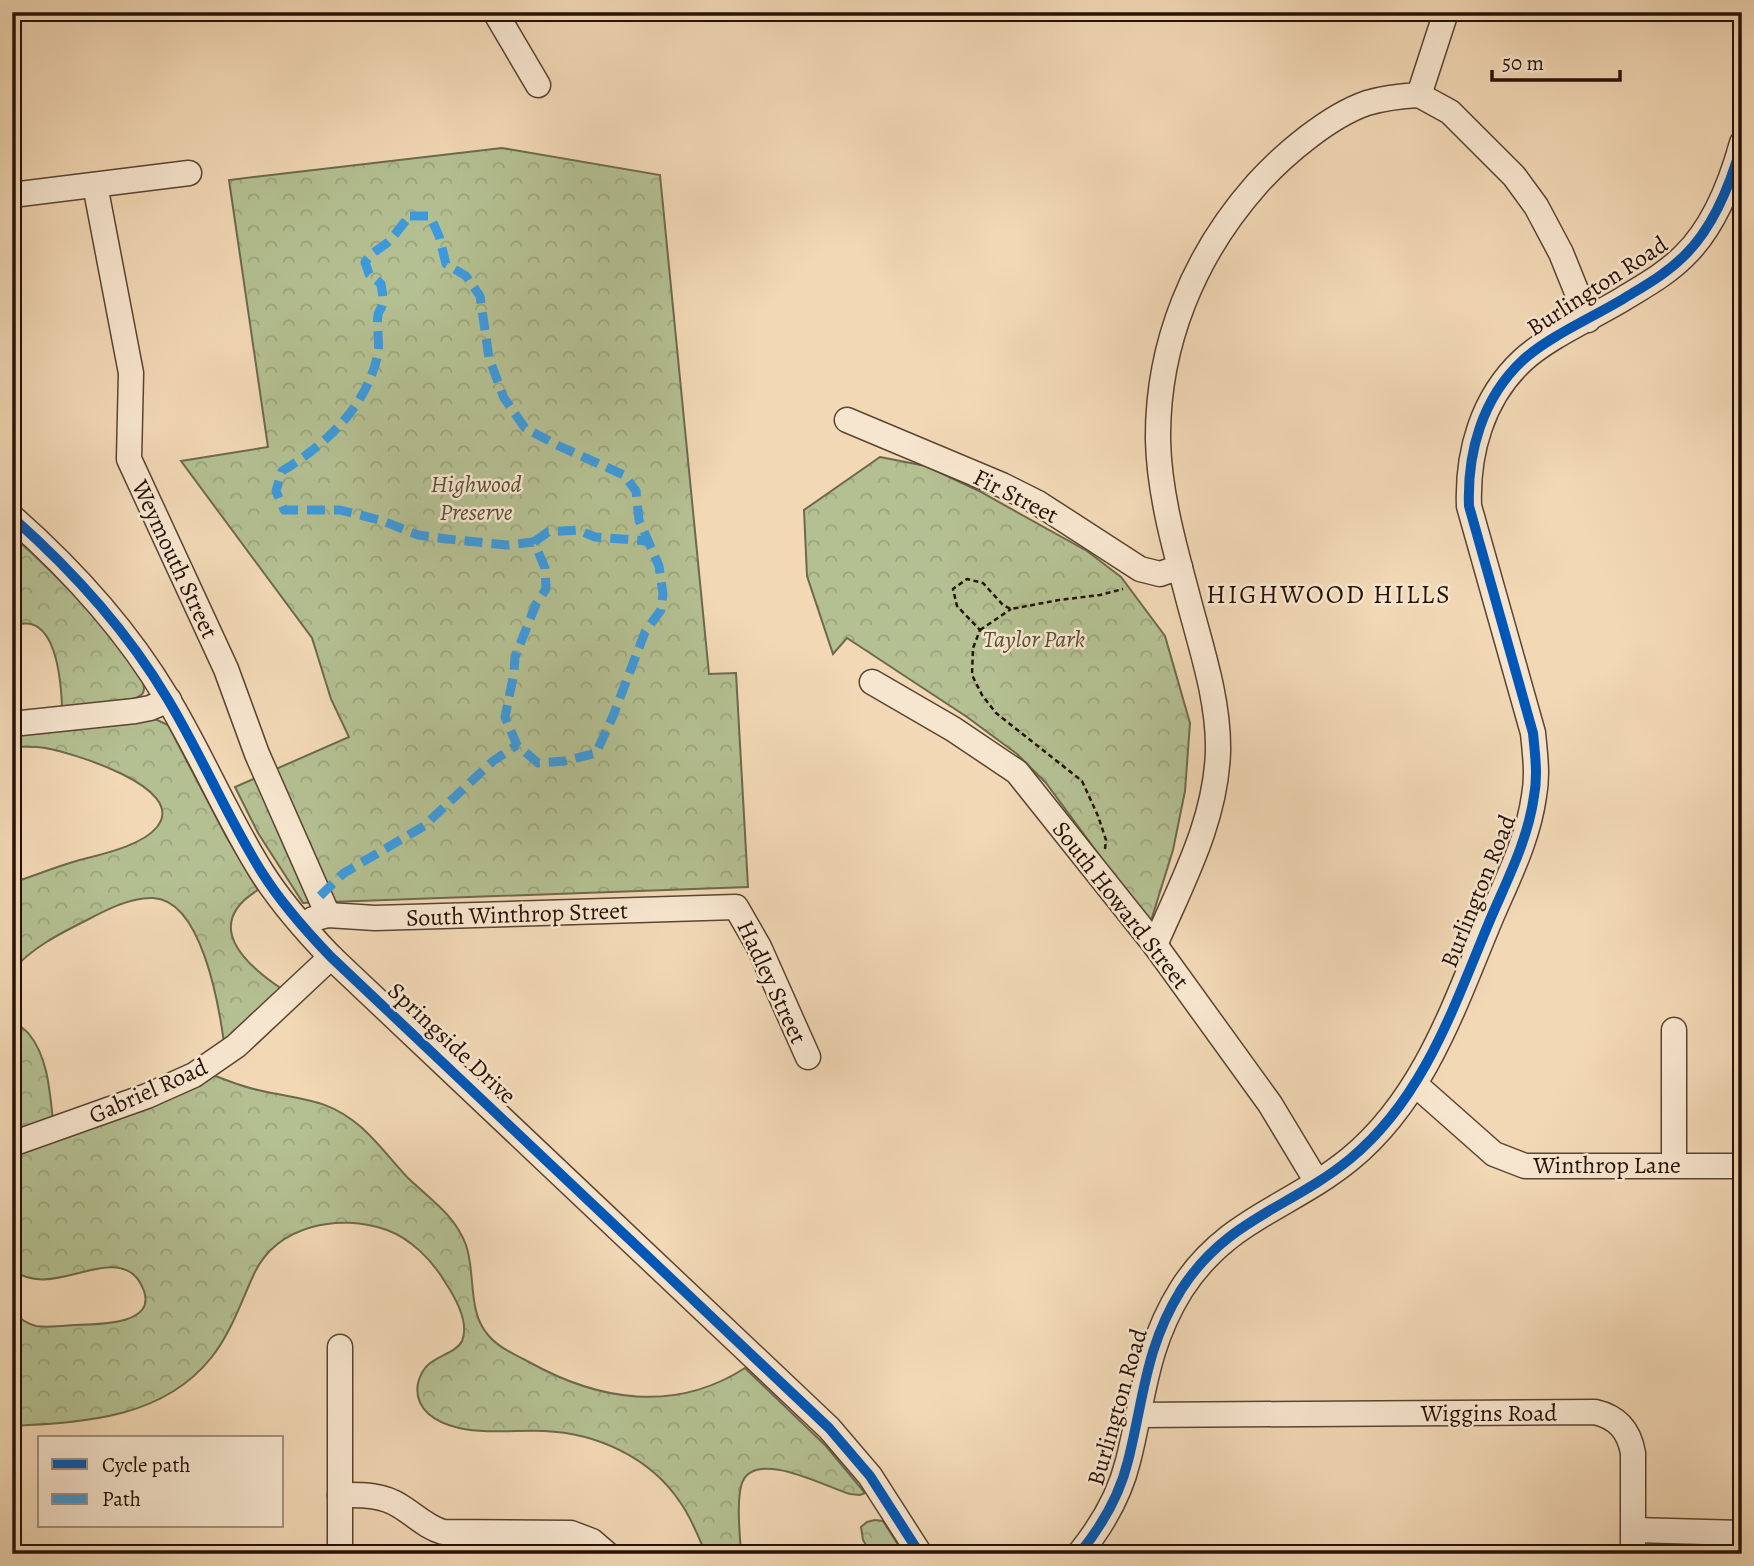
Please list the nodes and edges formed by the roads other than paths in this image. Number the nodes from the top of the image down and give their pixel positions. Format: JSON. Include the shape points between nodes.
{"nodes":[{"id":1,"x":495,"y":12,"type":"edge"},
{"id":2,"x":1446,"y":12,"type":"edge"},
{"id":3,"x":538,"y":85,"type":"dead end"},
{"id":4,"x":1419,"y":95,"type":"junction"},
{"id":5,"x":1742,"y":143,"type":"edge"},
{"id":6,"x":189,"y":173,"type":"dead end"},
{"id":7,"x":95,"y":185,"type":"junction"},
{"id":8,"x":12,"y":195,"type":"edge"},
{"id":9,"x":1588,"y":320,"type":"junction"},
{"id":10,"x":847,"y":420,"type":"dead end"},
{"id":11,"x":12,"y":517,"type":"edge"},
{"id":12,"x":1180,"y":567,"type":"junction"},
{"id":13,"x":872,"y":682,"type":"dead end"},
{"id":14,"x":169,"y":701,"type":"junction"},
{"id":15,"x":12,"y":724,"type":"edge"},
{"id":16,"x":736,"y":907,"type":"joint"},
{"id":17,"x":328,"y":915,"type":"junction"},
{"id":18,"x":299,"y":923,"type":"junction"},
{"id":19,"x":1155,"y":945,"type":"junction"},
{"id":20,"x":331,"y":957,"type":"junction"},
{"id":21,"x":1674,"y":1030,"type":"dead end"},
{"id":22,"x":808,"y":1057,"type":"dead end"},
{"id":23,"x":1416,"y":1085,"type":"junction"},
{"id":24,"x":12,"y":1144,"type":"edge"},
{"id":25,"x":1674,"y":1165,"type":"junction"},
{"id":26,"x":1742,"y":1166,"type":"edge"},
{"id":27,"x":1317,"y":1182,"type":"junction"},
{"id":28,"x":340,"y":1346,"type":"dead end"},
{"id":29,"x":1138,"y":1415,"type":"junction"},
{"id":30,"x":340,"y":1495,"type":"junction"},
{"id":31,"x":1742,"y":1532,"type":"edge"},
{"id":32,"x":1634,"y":1542,"type":"edge"},
{"id":33,"x":340,"y":1554,"type":"edge"},
{"id":34,"x":607,"y":1554,"type":"edge"},
{"id":35,"x":920,"y":1554,"type":"edge"},
{"id":36,"x":1079,"y":1554,"type":"edge"}],
"edges":[{"from":1,"to":3,"type":"street"},
{"from":2,"to":4,"type":"street"},
{"from":4,"to":9,"type":"street","via":[[1450,112],[1514,176],[1561,253]]},
{"from":4,"to":12,"type":"street","via":[[1364,104],[1303,141],[1240,203],[1196,271],[1177,317],[1159,411],[1161,472]]},
{"from":5,"to":9,"type":"street","name":"Burlington Road","via":[[1723,197],[1685,255],[1660,276]]},
{"from":6,"to":7,"type":"street"},
{"from":7,"to":8,"type":"street"},
{"from":7,"to":17,"type":"street","name":"Weymouth Street","via":[[131,373],[129,459],[226,669],[257,754]]},
{"from":9,"to":23,"type":"street","name":"Burlington Road","via":[[1523,360],[1490,404],[1473,446],[1469,506],[1531,721],[1535,795],[1522,843],[1437,1046]]},
{"from":10,"to":12,"type":"street","name":"Fir Street","via":[[1038,503],[1140,569],[1160,574]]},
{"from":11,"to":14,"type":"street","name":"Springside Drive","via":[[100,605]]},
{"from":12,"to":19,"type":"street","via":[[1215,712],[1217,769],[1205,829]]},
{"from":13,"to":19,"type":"street","name":"South Howard Street","via":[[1017,772]]},
{"from":14,"to":15,"type":"street","via":[[149,709]]},
{"from":14,"to":18,"type":"street","name":"Springside Drive","via":[[253,858]]},
{"from":16,"to":17,"type":"street","name":"South Winthrop Street","via":[[375,918]]},
{"from":16,"to":22,"type":"street","name":"Hadley Street"},
{"from":17,"to":18,"type":"street","name":"South Winthrop Street"},
{"from":18,"to":20,"type":"street","name":"Springside Drive"},
{"from":19,"to":27,"type":"street","name":"South Howard Street","via":[[1270,1104]]},
{"from":20,"to":24,"type":"street","name":"Gabriel Road","via":[[207,1067],[147,1096]]},
{"from":20,"to":35,"type":"street","name":"Springside Drive","via":[[829,1429],[870,1476]]},
{"from":21,"to":25,"type":"street"},
{"from":23,"to":25,"type":"street","name":"Winthrop Lane","via":[[1479,1143],[1510,1161],[1547,1167]]},
{"from":23,"to":27,"type":"street","name":"Burlington Road","via":[[1374,1136]]},
{"from":25,"to":26,"type":"street","name":"Winthrop Lane"},
{"from":27,"to":29,"type":"street","name":"Burlington Road","via":[[1236,1230],[1203,1260],[1163,1320],[1148,1361]]},
{"from":28,"to":30,"type":"street"},
{"from":29,"to":32,"type":"street","name":"Wiggins Road","via":[[1595,1412],[1617,1421],[1631,1441]]},
{"from":29,"to":36,"type":"street","name":"Burlington Road","via":[[1117,1492]]},
{"from":30,"to":33,"type":"street"},
{"from":30,"to":34,"type":"street","via":[[387,1499],[443,1532],[571,1533],[592,1541]]},
{"from":31,"to":32,"type":"street","name":"Wiggins Road"}]}
